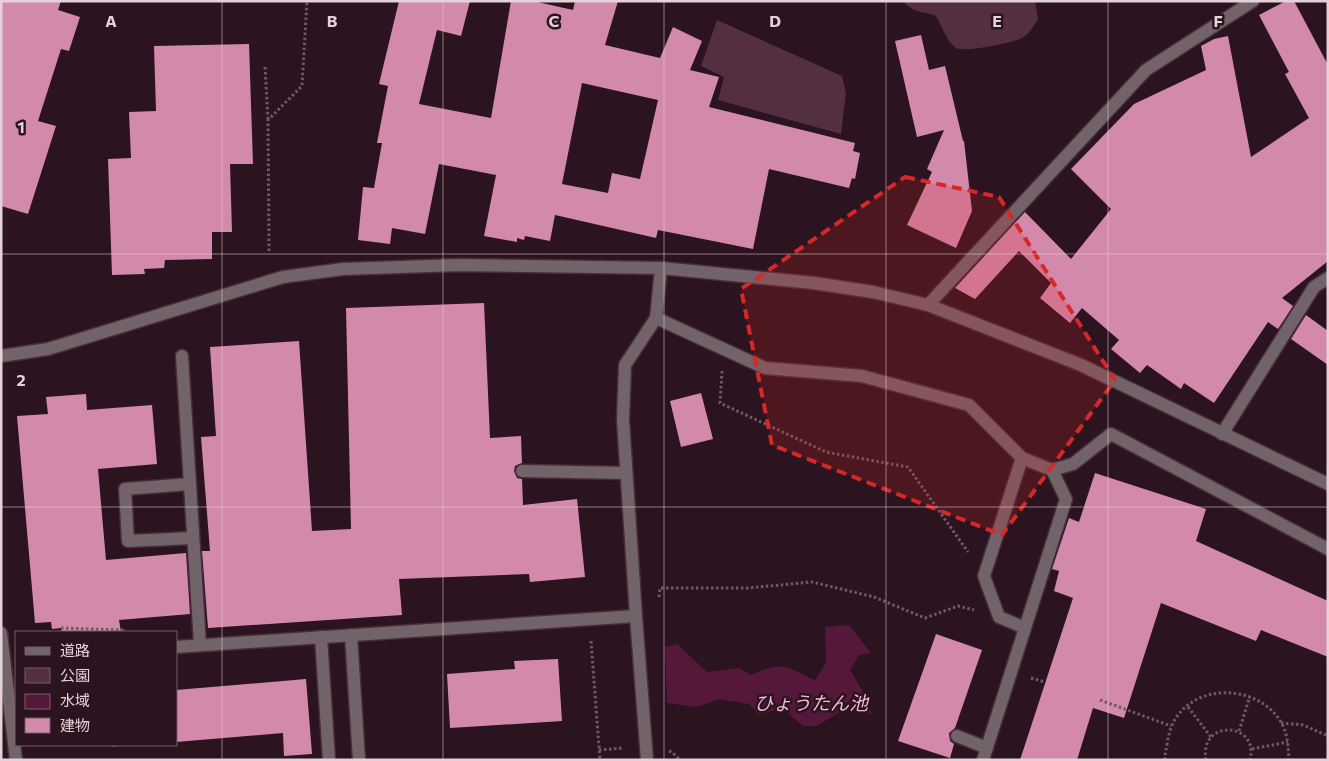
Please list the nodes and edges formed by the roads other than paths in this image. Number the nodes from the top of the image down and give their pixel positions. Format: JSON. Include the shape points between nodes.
{"nodes":[{"id":1,"x":1253,"y":1,"type":"edge"},
{"id":2,"x":661,"y":268,"type":"junction"},
{"id":3,"x":1328,"y":278,"type":"edge"},
{"id":4,"x":928,"y":305,"type":"junction"},
{"id":5,"x":656,"y":318,"type":"junction"},
{"id":6,"x":1,"y":356,"type":"edge"},
{"id":7,"x":182,"y":356,"type":"dead end"},
{"id":8,"x":1222,"y":434,"type":"junction"},
{"id":9,"x":1022,"y":458,"type":"junction"},
{"id":10,"x":1052,"y":470,"type":"junction"},
{"id":11,"x":522,"y":471,"type":"dead end"},
{"id":12,"x":626,"y":473,"type":"junction"},
{"id":13,"x":190,"y":484,"type":"junction"},
{"id":14,"x":1328,"y":484,"type":"edge"},
{"id":15,"x":193,"y":538,"type":"junction"},
{"id":16,"x":1328,"y":549,"type":"edge"},
{"id":17,"x":636,"y":616,"type":"junction"},
{"id":18,"x":1025,"y":628,"type":"junction"},
{"id":19,"x":1,"y":633,"type":"edge"},
{"id":20,"x":351,"y":635,"type":"junction"},
{"id":21,"x":321,"y":637,"type":"junction"},
{"id":22,"x":200,"y":645,"type":"junction"},
{"id":23,"x":178,"y":647,"type":"edge"},
{"id":24,"x":957,"y":736,"type":"dead end"},
{"id":25,"x":985,"y":754,"type":"edge"},
{"id":26,"x":16,"y":760,"type":"edge"},
{"id":27,"x":329,"y":760,"type":"edge"},
{"id":28,"x":359,"y":760,"type":"edge"},
{"id":29,"x":647,"y":760,"type":"edge"}],
"edges":[{"from":1,"to":4,"type":"street","via":[[1146,70]]},
{"from":2,"to":4,"type":"street","via":[[814,283]]},
{"from":2,"to":5,"type":"street"},
{"from":2,"to":6,"type":"street","via":[[458,265],[344,269],[283,277],[48,349]]},
{"from":3,"to":8,"type":"street","via":[[1314,287]]},
{"from":4,"to":8,"type":"street","via":[[1081,365]]},
{"from":5,"to":9,"type":"street","via":[[765,368],[862,376],[969,405]]},
{"from":5,"to":12,"type":"street","via":[[625,365],[623,420]]},
{"from":7,"to":13,"type":"street"},
{"from":8,"to":14,"type":"street"},
{"from":9,"to":10,"type":"street"},
{"from":9,"to":18,"type":"street","via":[[984,576],[999,616]]},
{"from":10,"to":16,"type":"street","via":[[1073,464],[1111,434]]},
{"from":10,"to":18,"type":"street","via":[[1066,499]]},
{"from":11,"to":12,"type":"street"},
{"from":12,"to":17,"type":"street"},
{"from":13,"to":15,"type":"street"},
{"from":13,"to":15,"type":"street","via":[[126,489],[128,541]]},
{"from":15,"to":22,"type":"street"},
{"from":17,"to":20,"type":"street"},
{"from":17,"to":29,"type":"street"},
{"from":18,"to":25,"type":"street"},
{"from":19,"to":26,"type":"street"},
{"from":20,"to":21,"type":"street"},
{"from":20,"to":28,"type":"street"},
{"from":21,"to":22,"type":"street"},
{"from":21,"to":27,"type":"street"},
{"from":22,"to":23,"type":"street"},
{"from":24,"to":25,"type":"street"}]}
